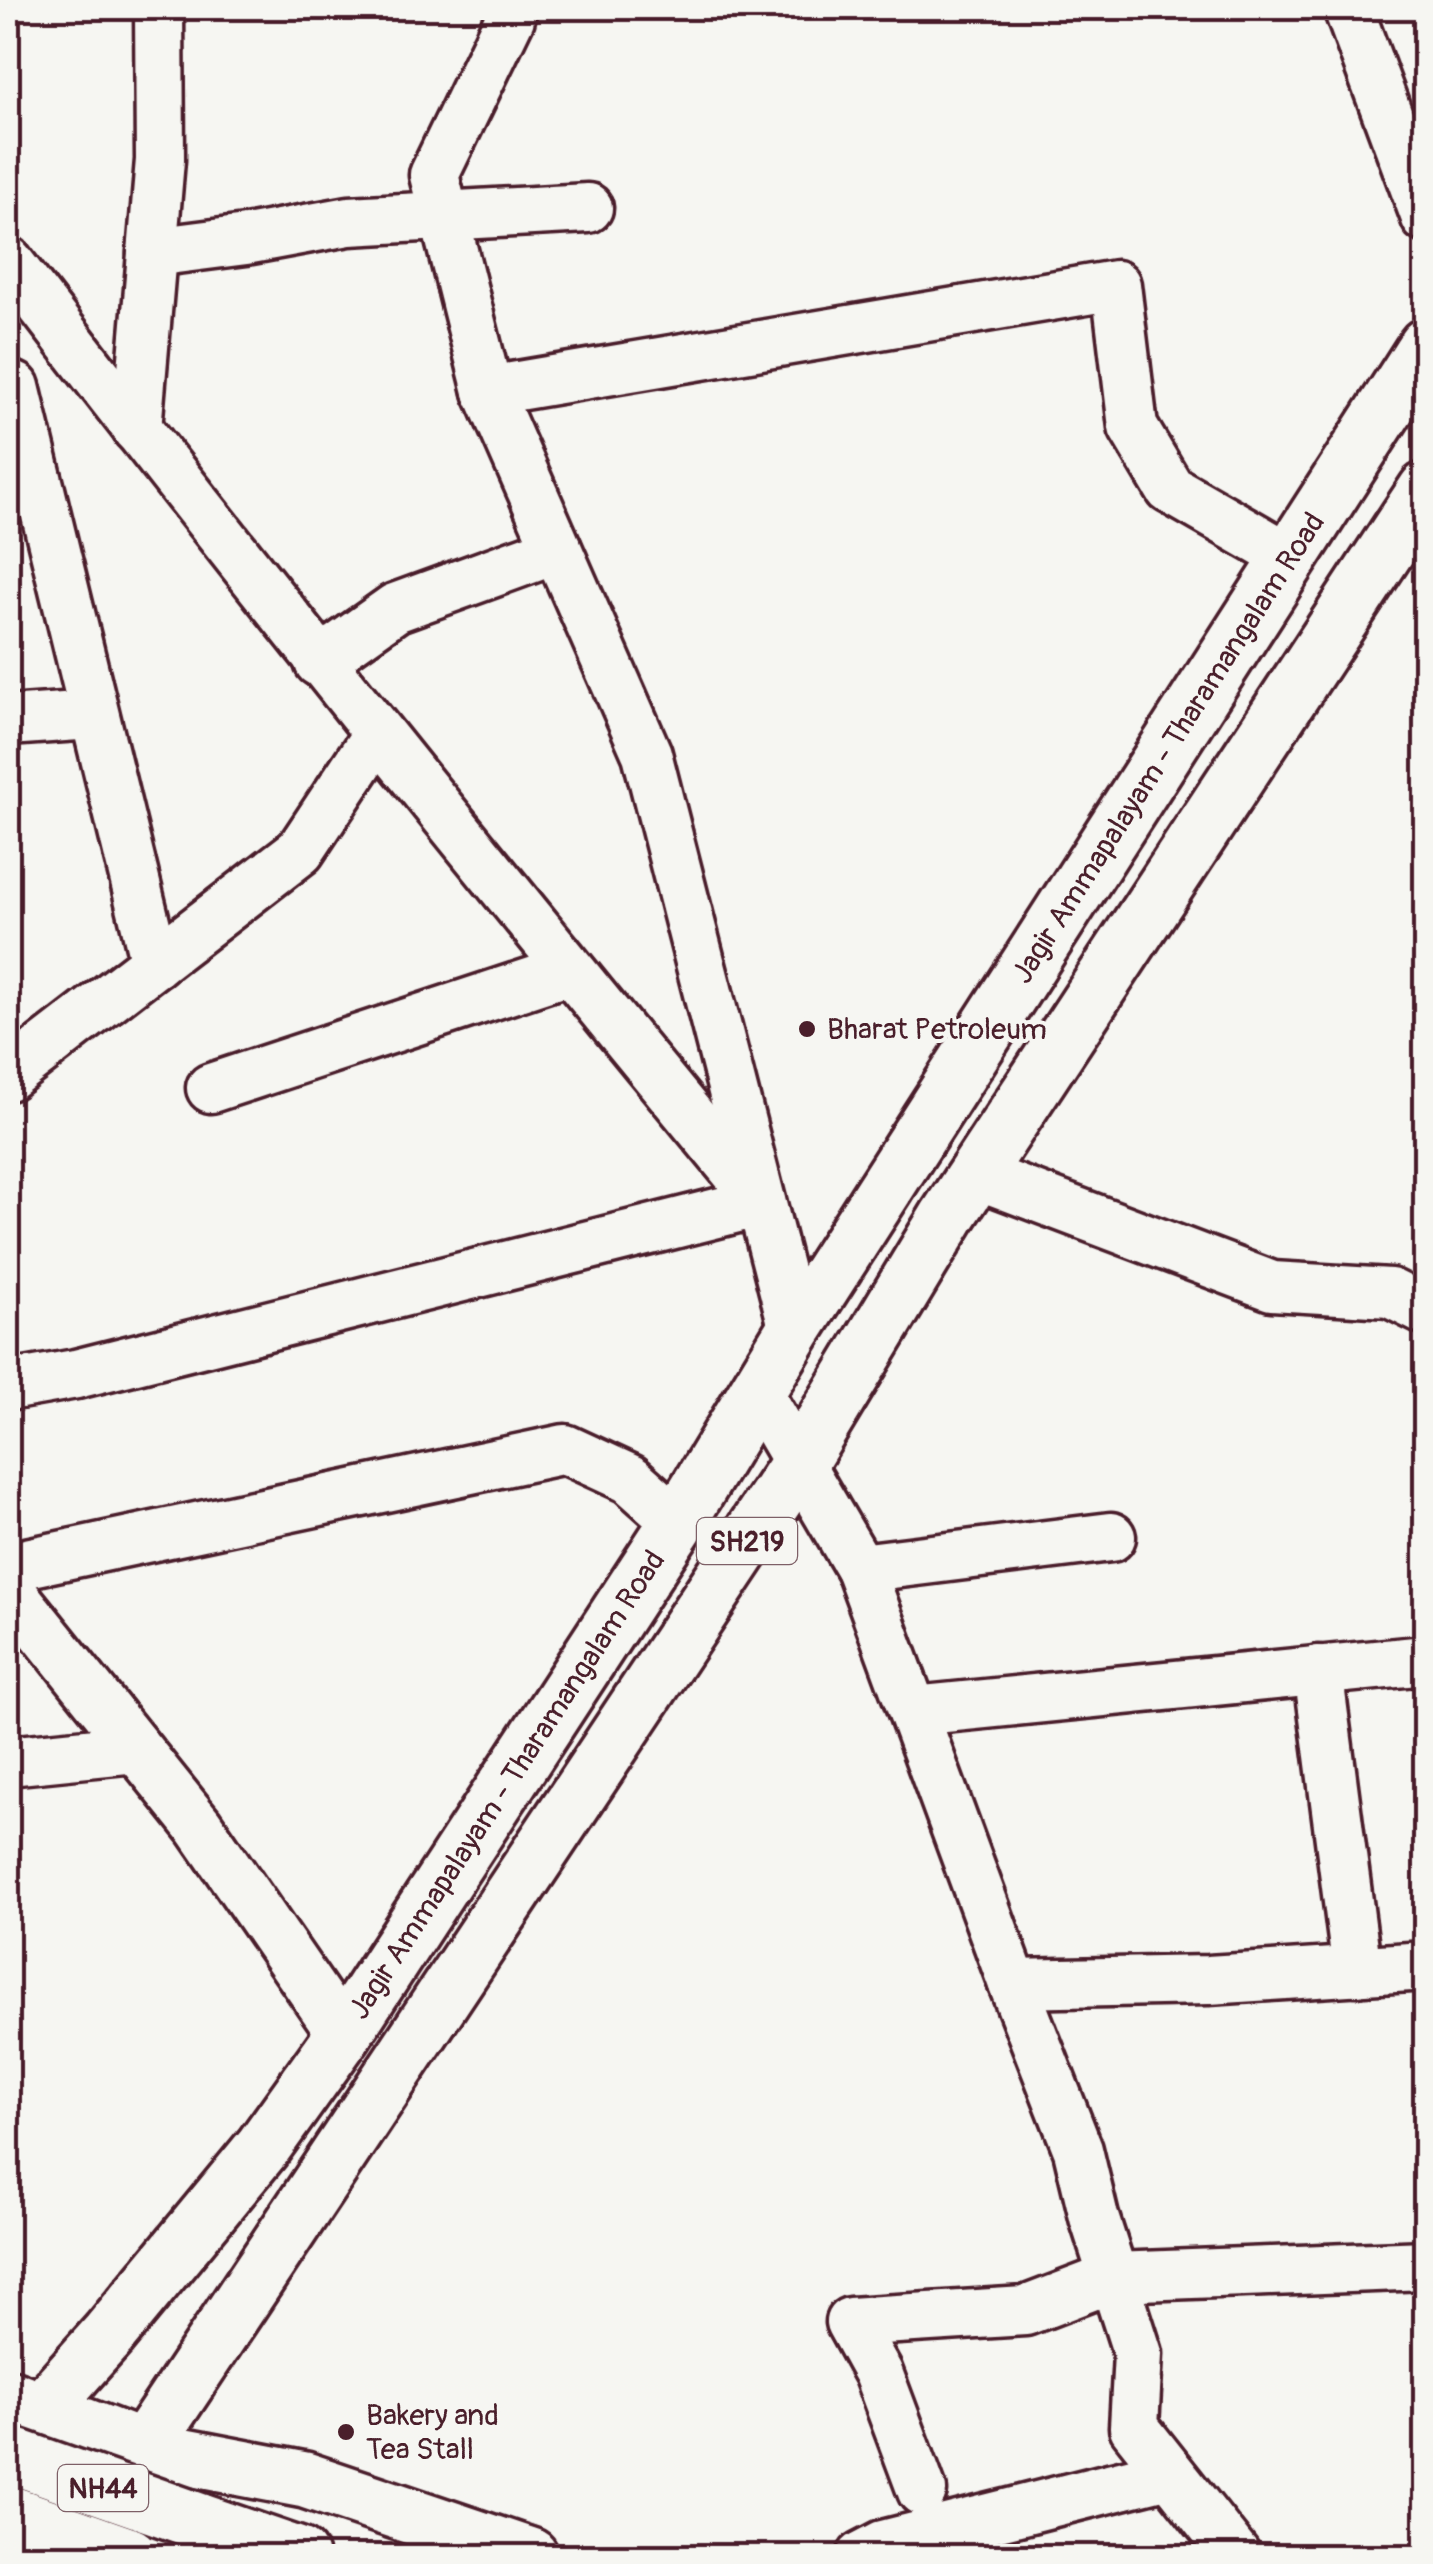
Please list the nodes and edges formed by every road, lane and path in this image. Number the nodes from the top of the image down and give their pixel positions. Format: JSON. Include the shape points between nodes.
{"nodes":[{"id":1,"x":159,"y":8,"type":"edge"},
{"id":2,"x":512,"y":8,"type":"edge"},
{"id":3,"x":1348,"y":8,"type":"edge"},
{"id":4,"x":588,"y":208,"type":"dead end"},
{"id":5,"x":444,"y":214,"type":"junction"},
{"id":6,"x":1426,"y":218,"type":"edge"},
{"id":7,"x":152,"y":252,"type":"junction"},
{"id":8,"x":8,"y":261,"type":"edge"},
{"id":9,"x":1426,"y":346,"type":"edge"},
{"id":10,"x":77,"y":351,"type":"junction"},
{"id":11,"x":11,"y":388,"type":"edge"},
{"id":12,"x":488,"y":392,"type":"junction"},
{"id":13,"x":136,"y":429,"type":"junction"},
{"id":14,"x":1426,"y":490,"type":"edge"},
{"id":15,"x":557,"y":549,"type":"junction"},
{"id":16,"x":1290,"y":558,"type":"junction"},
{"id":17,"x":319,"y":662,"type":"junction"},
{"id":18,"x":92,"y":715,"type":"junction"},
{"id":19,"x":8,"y":721,"type":"edge"},
{"id":20,"x":377,"y":735,"type":"junction"},
{"id":21,"x":154,"y":963,"type":"junction"},
{"id":22,"x":569,"y":970,"type":"junction"},
{"id":23,"x":8,"y":1076,"type":"edge"},
{"id":24,"x":211,"y":1088,"type":"dead end"},
{"id":25,"x":976,"y":1174,"type":"junction"},
{"id":26,"x":761,"y":1202,"type":"junction"},
{"id":27,"x":1426,"y":1311,"type":"edge"},
{"id":28,"x":794,"y":1330,"type":"junction"},
{"id":29,"x":8,"y":1386,"type":"edge"},
{"id":30,"x":757,"y":1392,"type":"junction"},
{"id":31,"x":798,"y":1464,"type":"junction"},
{"id":32,"x":678,"y":1522,"type":"junction"},
{"id":33,"x":1110,"y":1537,"type":"dead end"},
{"id":34,"x":8,"y":1567,"type":"edge"},
{"id":35,"x":860,"y":1568,"type":"junction"},
{"id":36,"x":8,"y":1588,"type":"edge"},
{"id":37,"x":1426,"y":1660,"type":"edge"},
{"id":38,"x":1318,"y":1670,"type":"junction"},
{"id":39,"x":914,"y":1711,"type":"junction"},
{"id":40,"x":136,"y":1748,"type":"junction"},
{"id":41,"x":8,"y":1761,"type":"edge"},
{"id":42,"x":1426,"y":1966,"type":"edge"},
{"id":43,"x":1357,"y":1971,"type":"junction"},
{"id":44,"x":1012,"y":1984,"type":"junction"},
{"id":45,"x":343,"y":2035,"type":"junction"},
{"id":46,"x":1426,"y":2264,"type":"edge"},
{"id":47,"x":1114,"y":2277,"type":"junction"},
{"id":48,"x":24,"y":2403,"type":"edge"},
{"id":49,"x":143,"y":2449,"type":"junction"},
{"id":50,"x":8,"y":2454,"type":"edge"},
{"id":51,"x":1170,"y":2472,"type":"junction"},
{"id":52,"x":922,"y":2490,"type":"dead end"},
{"id":53,"x":8,"y":2514,"type":"edge"},
{"id":54,"x":23,"y":2556,"type":"edge"},
{"id":55,"x":130,"y":2556,"type":"edge"},
{"id":56,"x":300,"y":2556,"type":"edge"},
{"id":57,"x":530,"y":2556,"type":"edge"},
{"id":58,"x":862,"y":2556,"type":"edge"},
{"id":59,"x":1236,"y":2556,"type":"edge"}],
"edges":[{"from":1,"to":7,"type":"street","via":[[160,160]]},
{"from":2,"to":5,"type":"street","via":[[434,175]]},
{"from":3,"to":6,"type":"street"},
{"from":4,"to":5,"type":"street"},
{"from":5,"to":7,"type":"street","via":[[349,221]]},
{"from":5,"to":12,"type":"street"},
{"from":7,"to":13,"type":"street"},
{"from":8,"to":10,"type":"street"},
{"from":9,"to":16,"type":"main road","name":"Jagir Ammapalayam - Tharamangalam Road","number":"SH219"},
{"from":10,"to":11,"type":"street"},
{"from":10,"to":13,"type":"street"},
{"from":11,"to":18,"type":"street"},
{"from":12,"to":15,"type":"street"},
{"from":12,"to":16,"type":"street","via":[[1116,284],[1133,427],[1170,489]]},
{"from":13,"to":17,"type":"street"},
{"from":14,"to":25,"type":"main road","name":"Jagir Ammapalayam - Tharamangalam Road","number":"SH219"},
{"from":15,"to":17,"type":"street","via":[[395,608]]},
{"from":15,"to":26,"type":"street","via":[[647,754]]},
{"from":16,"to":28,"type":"main road","name":"Jagir Ammapalayam - Tharamangalam Road","number":"SH219"},
{"from":17,"to":20,"type":"street"},
{"from":18,"to":19,"type":"street"},
{"from":18,"to":21,"type":"street"},
{"from":20,"to":21,"type":"street","via":[[300,851]]},
{"from":20,"to":22,"type":"street"},
{"from":21,"to":23,"type":"street"},
{"from":22,"to":24,"type":"street"},
{"from":22,"to":26,"type":"street"},
{"from":25,"to":27,"type":"street","via":[[1272,1286],[1390,1294]]},
{"from":25,"to":31,"type":"main road","name":"Jagir Ammapalayam - Tharamangalam Road","number":"SH219"},
{"from":26,"to":28,"type":"street"},
{"from":26,"to":29,"type":"street"},
{"from":28,"to":30,"type":"main road","name":"Jagir Ammapalayam - Tharamangalam Road","number":"SH219"},
{"from":30,"to":31,"type":"street"},
{"from":30,"to":32,"type":"main road","name":"Jagir Ammapalayam - Tharamangalam Road","number":"SH219"},
{"from":31,"to":35,"type":"street"},
{"from":31,"to":49,"type":"main road","name":"Jagir Ammapalayam - Tharamangalam Road","number":"SH219"},
{"from":32,"to":34,"type":"street","via":[[630,1480],[565,1449]]},
{"from":32,"to":45,"type":"main road","name":"Jagir Ammapalayam - Tharamangalam Road","number":"SH219"},
{"from":33,"to":35,"type":"street"},
{"from":35,"to":39,"type":"street"},
{"from":36,"to":40,"type":"street"},
{"from":37,"to":38,"type":"street"},
{"from":38,"to":39,"type":"street"},
{"from":38,"to":43,"type":"street"},
{"from":39,"to":44,"type":"street"},
{"from":40,"to":41,"type":"street"},
{"from":40,"to":45,"type":"street","via":[[199,1826]]},
{"from":42,"to":43,"type":"street"},
{"from":43,"to":44,"type":"street"},
{"from":44,"to":47,"type":"street","via":[[1078,2150]]},
{"from":45,"to":48,"type":"main road","name":"Jagir Ammapalayam - Tharamangalam Road","number":"SH219","via":[[263,2147],[109,2334]]},
{"from":46,"to":47,"type":"street"},
{"from":47,"to":51,"type":"street","via":[[1138,2354],[1134,2427]]},
{"from":47,"to":52,"type":"street","via":[[1025,2311],[850,2322],[878,2373]]},
{"from":48,"to":49,"type":"main road"},
{"from":48,"to":54,"type":"main road","name":"Jagir Ammapalayam - Tharamangalam Road","number":"SH219"},
{"from":49,"to":54,"type":"main road","name":"Jagir Ammapalayam - Tharamangalam Road","number":"SH219"},
{"from":49,"to":57,"type":"main road","via":[[305,2480]]},
{"from":50,"to":56,"type":"main road","number":"NH44","bridge":true},
{"from":51,"to":58,"type":"street","via":[[883,2545]]},
{"from":51,"to":59,"type":"street"},
{"from":53,"to":55,"type":"main road","number":"NH44","bridge":true}]}
